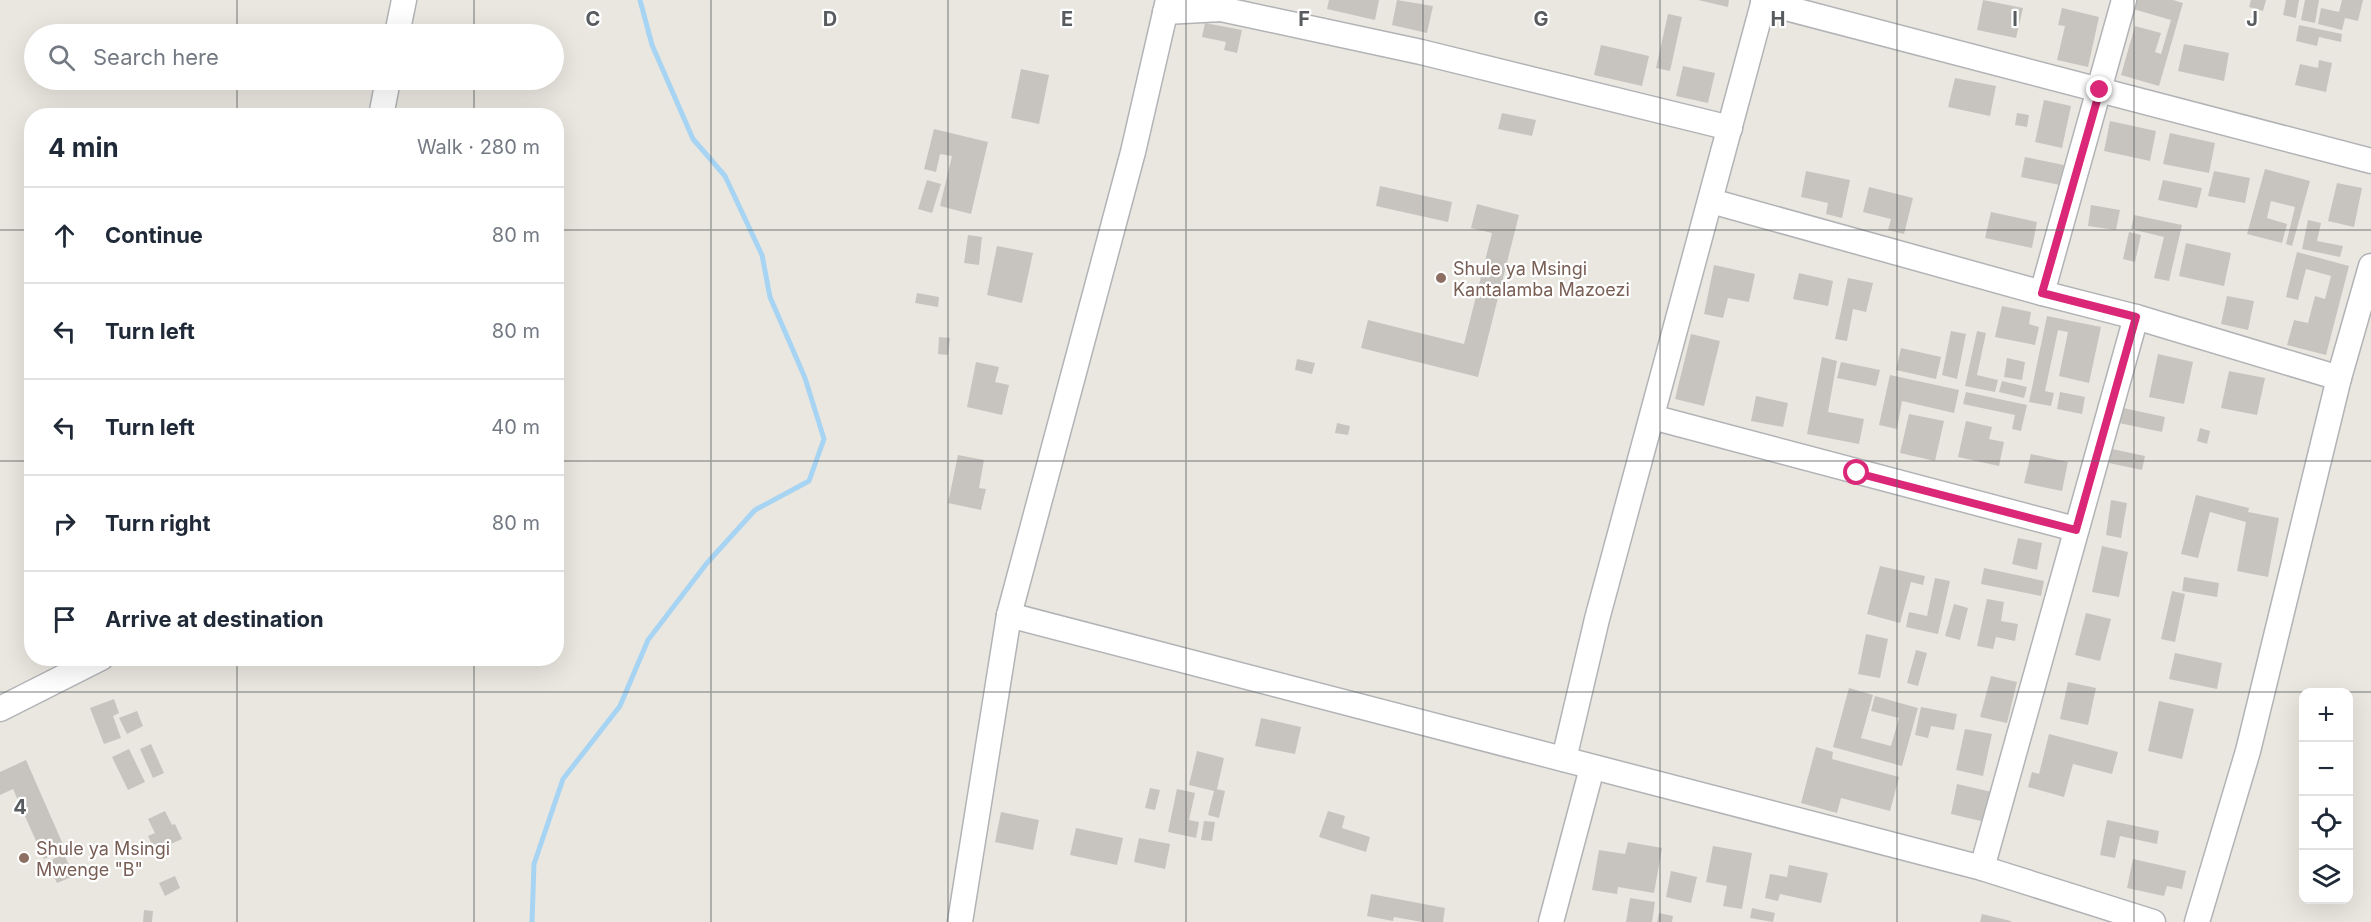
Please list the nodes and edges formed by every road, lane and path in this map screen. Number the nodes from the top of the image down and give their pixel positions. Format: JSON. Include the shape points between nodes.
{"nodes":[{"id":1,"x":404,"y":0,"type":"edge"},
{"id":2,"x":2124,"y":0,"type":"edge"},
{"id":3,"x":1764,"y":1,"type":"edge"},
{"id":4,"x":1214,"y":4,"type":"edge"},
{"id":5,"x":1167,"y":6,"type":"edge"},
{"id":6,"x":399,"y":24,"type":"edge"},
{"id":7,"x":386,"y":90,"type":"edge"},
{"id":8,"x":2100,"y":90,"type":"junction"},
{"id":9,"x":383,"y":108,"type":"edge"},
{"id":10,"x":1730,"y":129,"type":"junction"},
{"id":11,"x":2371,"y":161,"type":"edge"},
{"id":12,"x":1711,"y":201,"type":"junction"},
{"id":13,"x":2371,"y":266,"type":"edge"},
{"id":14,"x":2042,"y":293,"type":"junction"},
{"id":15,"x":2136,"y":317,"type":"junction"},
{"id":16,"x":2339,"y":378,"type":"junction"},
{"id":17,"x":1652,"y":417,"type":"junction"},
{"id":18,"x":2076,"y":530,"type":"junction"},
{"id":19,"x":1009,"y":615,"type":"junction"},
{"id":20,"x":84,"y":666,"type":"edge"},
{"id":21,"x":0,"y":709,"type":"edge"},
{"id":22,"x":1564,"y":759,"type":"junction"},
{"id":23,"x":1592,"y":768,"type":"junction"},
{"id":24,"x":1982,"y":868,"type":"junction"},
{"id":25,"x":960,"y":922,"type":"edge"},
{"id":26,"x":1551,"y":922,"type":"edge"},
{"id":27,"x":2153,"y":922,"type":"edge"},
{"id":28,"x":2197,"y":922,"type":"edge"}],
"edges":[{"from":1,"to":6,"type":"street"},
{"from":2,"to":8,"type":"street"},
{"from":3,"to":8,"type":"street"},
{"from":3,"to":10,"type":"street"},
{"from":4,"to":5,"type":"street"},
{"from":4,"to":10,"type":"street"},
{"from":5,"to":19,"type":"street","via":[[1131,163]]},
{"from":7,"to":9,"type":"street"},
{"from":8,"to":11,"type":"street"},
{"from":8,"to":14,"type":"street"},
{"from":10,"to":12,"type":"street"},
{"from":12,"to":14,"type":"street"},
{"from":12,"to":17,"type":"street"},
{"from":13,"to":16,"type":"street"},
{"from":14,"to":15,"type":"street"},
{"from":15,"to":16,"type":"street"},
{"from":15,"to":18,"type":"street"},
{"from":16,"to":28,"type":"street","via":[[2248,751]]},
{"from":17,"to":18,"type":"street"},
{"from":17,"to":22,"type":"street"},
{"from":18,"to":24,"type":"street"},
{"from":19,"to":22,"type":"street"},
{"from":19,"to":25,"type":"street"},
{"from":20,"to":21,"type":"street"},
{"from":22,"to":23,"type":"street"},
{"from":23,"to":24,"type":"street"},
{"from":23,"to":26,"type":"street"},
{"from":24,"to":27,"type":"street"}]}
